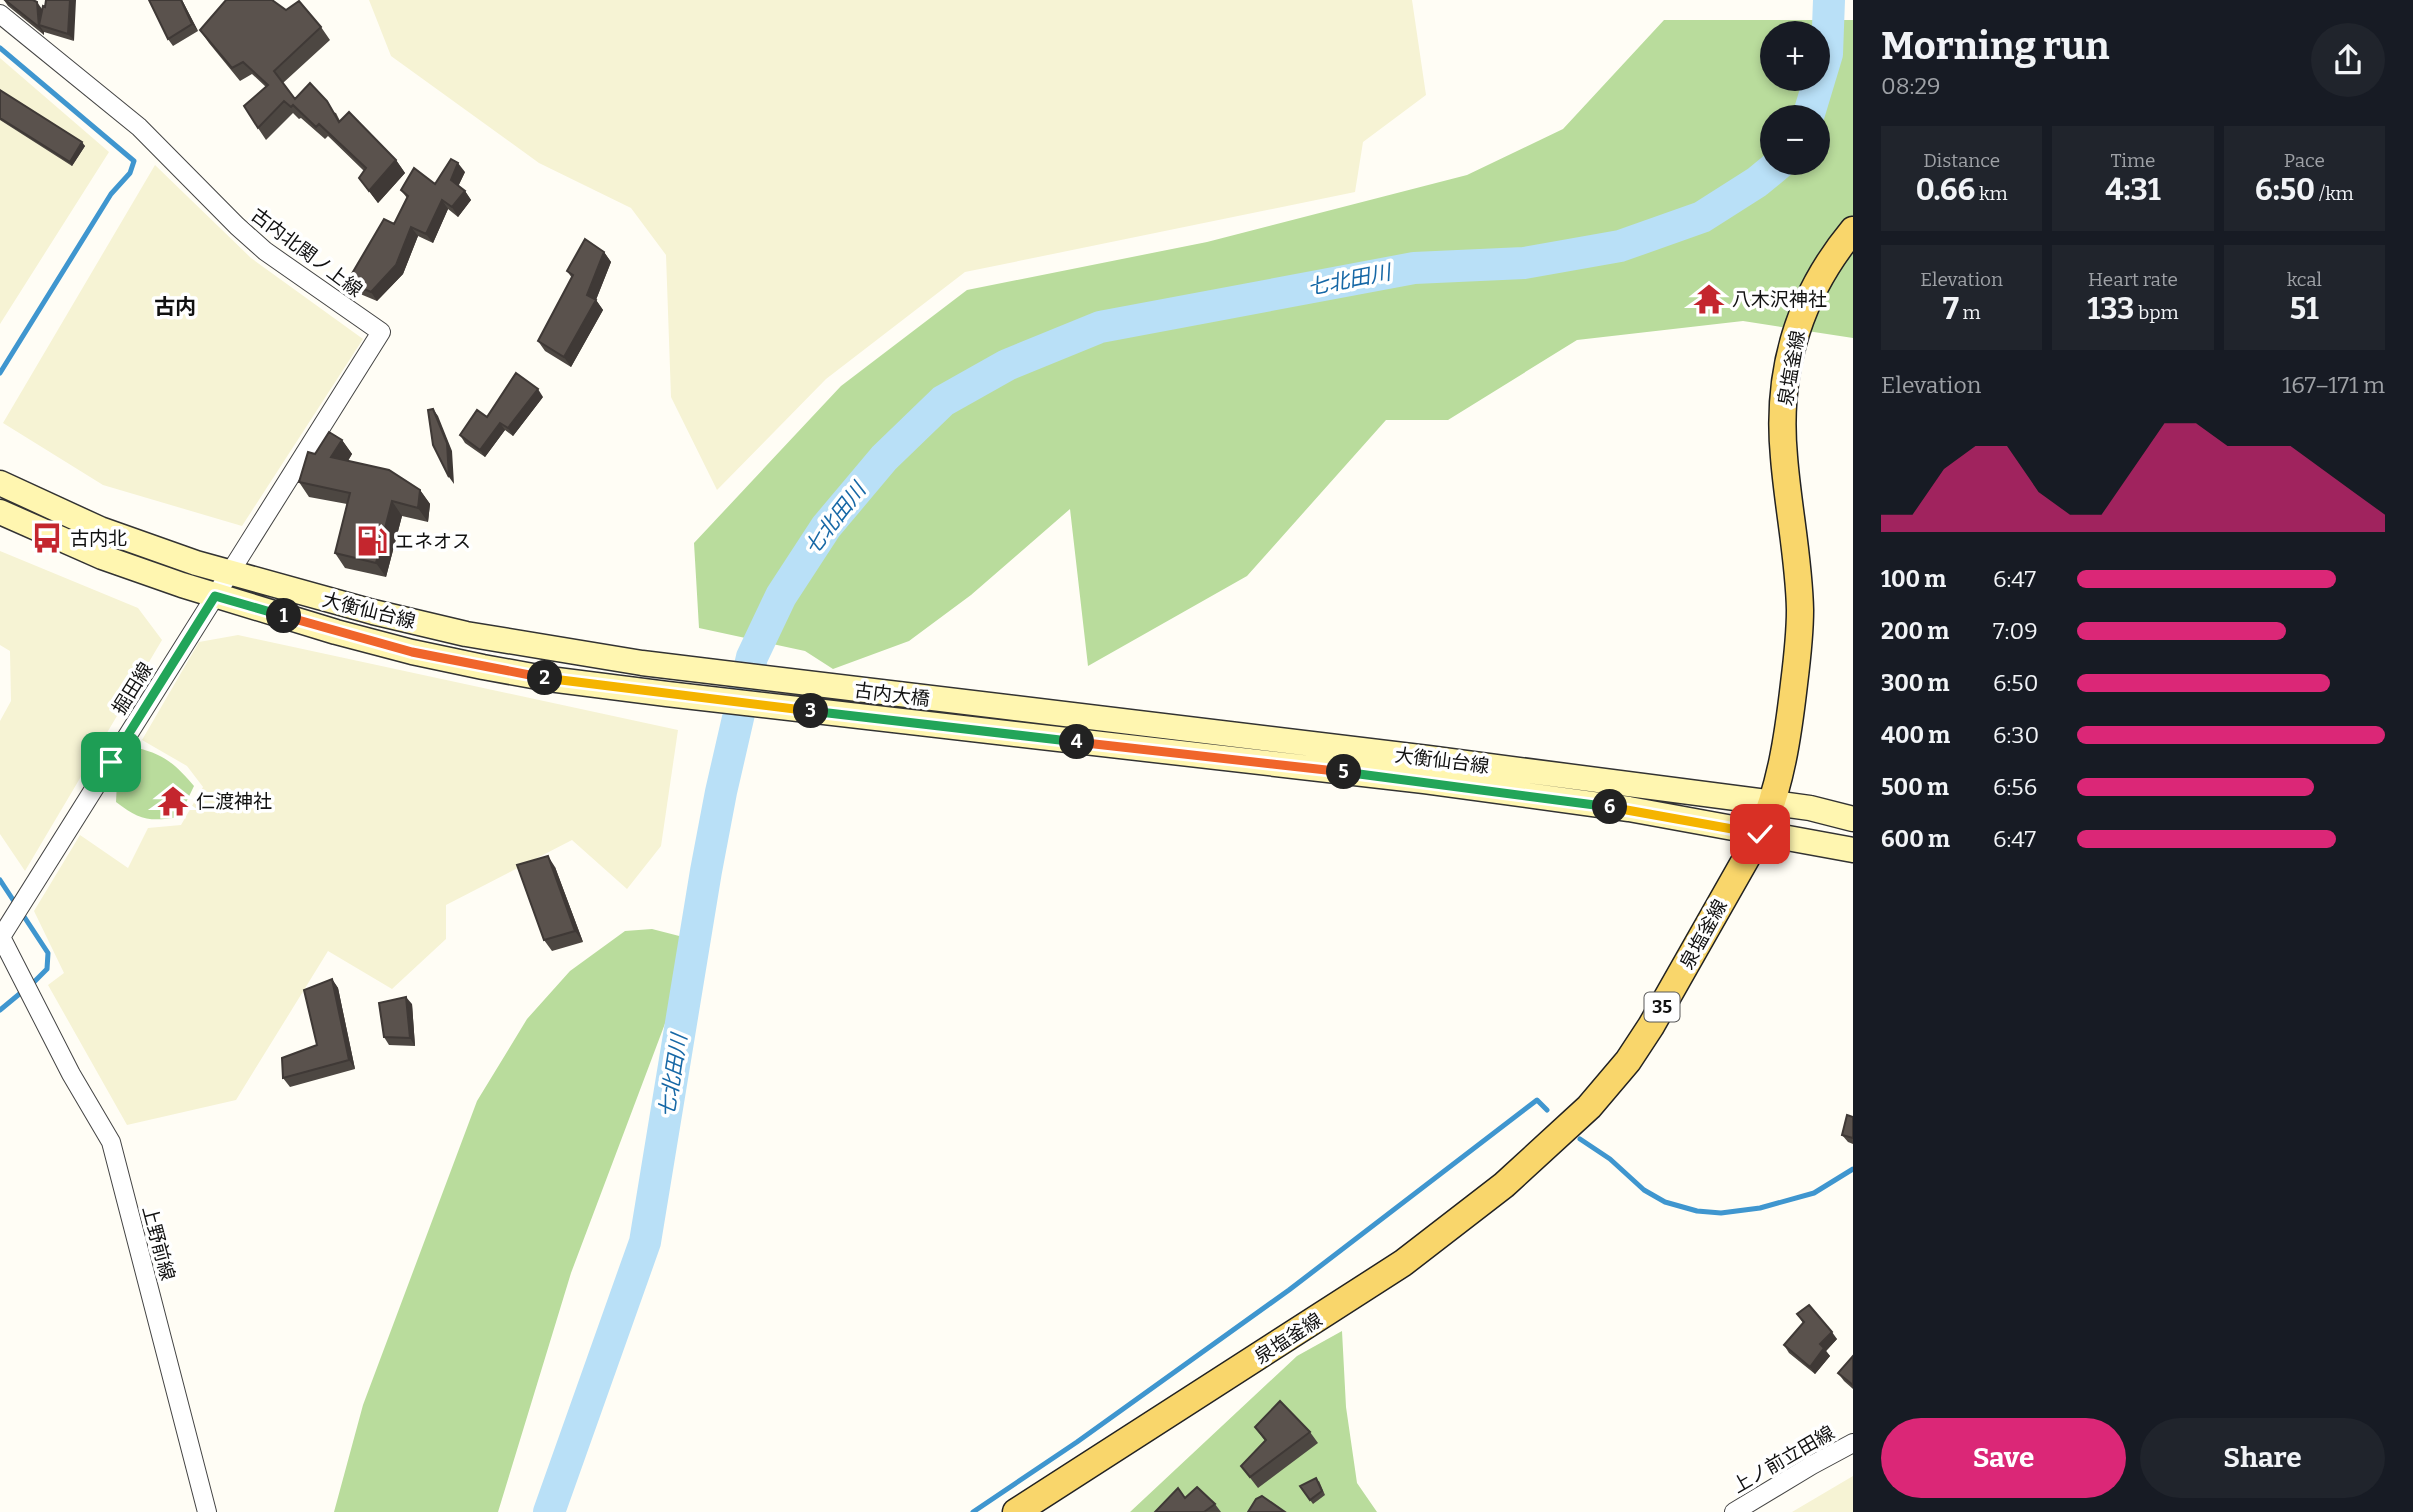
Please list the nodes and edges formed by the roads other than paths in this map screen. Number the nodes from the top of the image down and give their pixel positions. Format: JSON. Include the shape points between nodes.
{"nodes":[{"id":1,"x":0,"y":14,"type":"edge"},
{"id":2,"x":1853,"y":230,"type":"edge"},
{"id":3,"x":0,"y":483,"type":"edge"},
{"id":4,"x":0,"y":512,"type":"edge"},
{"id":5,"x":231,"y":572,"type":"junction"},
{"id":6,"x":215,"y":596,"type":"junction"},
{"id":7,"x":642,"y":663,"type":"junction"},
{"id":8,"x":671,"y":667,"type":"joint"},
{"id":9,"x":638,"y":690,"type":"junction"},
{"id":10,"x":667,"y":694,"type":"joint"},
{"id":11,"x":1029,"y":712,"type":"joint"},
{"id":12,"x":1013,"y":735,"type":"joint"},
{"id":13,"x":1774,"y":803,"type":"junction"},
{"id":14,"x":1853,"y":819,"type":"edge"},
{"id":15,"x":1760,"y":834,"type":"junction"},
{"id":16,"x":1853,"y":850,"type":"edge"},
{"id":17,"x":1,"y":936,"type":"edge"},
{"id":18,"x":1853,"y":1443,"type":"edge"},
{"id":19,"x":207,"y":1512,"type":"edge"},
{"id":20,"x":1016,"y":1512,"type":"edge"},
{"id":21,"x":1734,"y":1512,"type":"edge"}],
"edges":[{"from":1,"to":5,"type":"street","name":"古内北関ノ上線","via":[[139,127],[265,251],[381,332]]},
{"from":2,"to":13,"type":"main road","name":"泉塩釜線","number":"35","via":[[1805,305],[1791,342],[1783,453],[1800,611],[1791,713]]},
{"from":3,"to":5,"type":"main road","name":"大衡仙台線","via":[[100,530]]},
{"from":4,"to":6,"type":"main road","name":"大衡仙台線","via":[[102,556]]},
{"from":5,"to":6,"type":"street","name":"掘田線"},
{"from":5,"to":7,"type":"main road","name":"大衡仙台線","via":[[466,634]]},
{"from":6,"to":9,"type":"main road","name":"大衡仙台線","via":[[424,654],[549,679]]},
{"from":6,"to":17,"type":"street","name":"掘田線"},
{"from":7,"to":8,"type":"main road","name":"大衡仙台線"},
{"from":7,"to":9,"type":"main road"},
{"from":8,"to":11,"type":"main road","name":"古内大橋"},
{"from":9,"to":10,"type":"main road","name":"大衡仙台線"},
{"from":10,"to":12,"type":"main road","name":"古内大橋"},
{"from":11,"to":13,"type":"main road","name":"大衡仙台線"},
{"from":12,"to":15,"type":"main road","name":"大衡仙台線","via":[[1424,781],[1629,809]]},
{"from":13,"to":14,"type":"main road","name":"大衡仙台線"},
{"from":13,"to":15,"type":"main road","name":"泉塩釜線","number":"35"},
{"from":15,"to":16,"type":"main road","name":"大衡仙台線"},
{"from":15,"to":20,"type":"main road","name":"泉塩釜線","number":"35","via":[[1651,1026],[1629,1061],[1589,1107],[1522,1168],[1403,1263]]},
{"from":17,"to":19,"type":"street","name":"上野前線","via":[[111,1142]]},
{"from":18,"to":21,"type":"street","name":"上ノ前立田線"}]}
